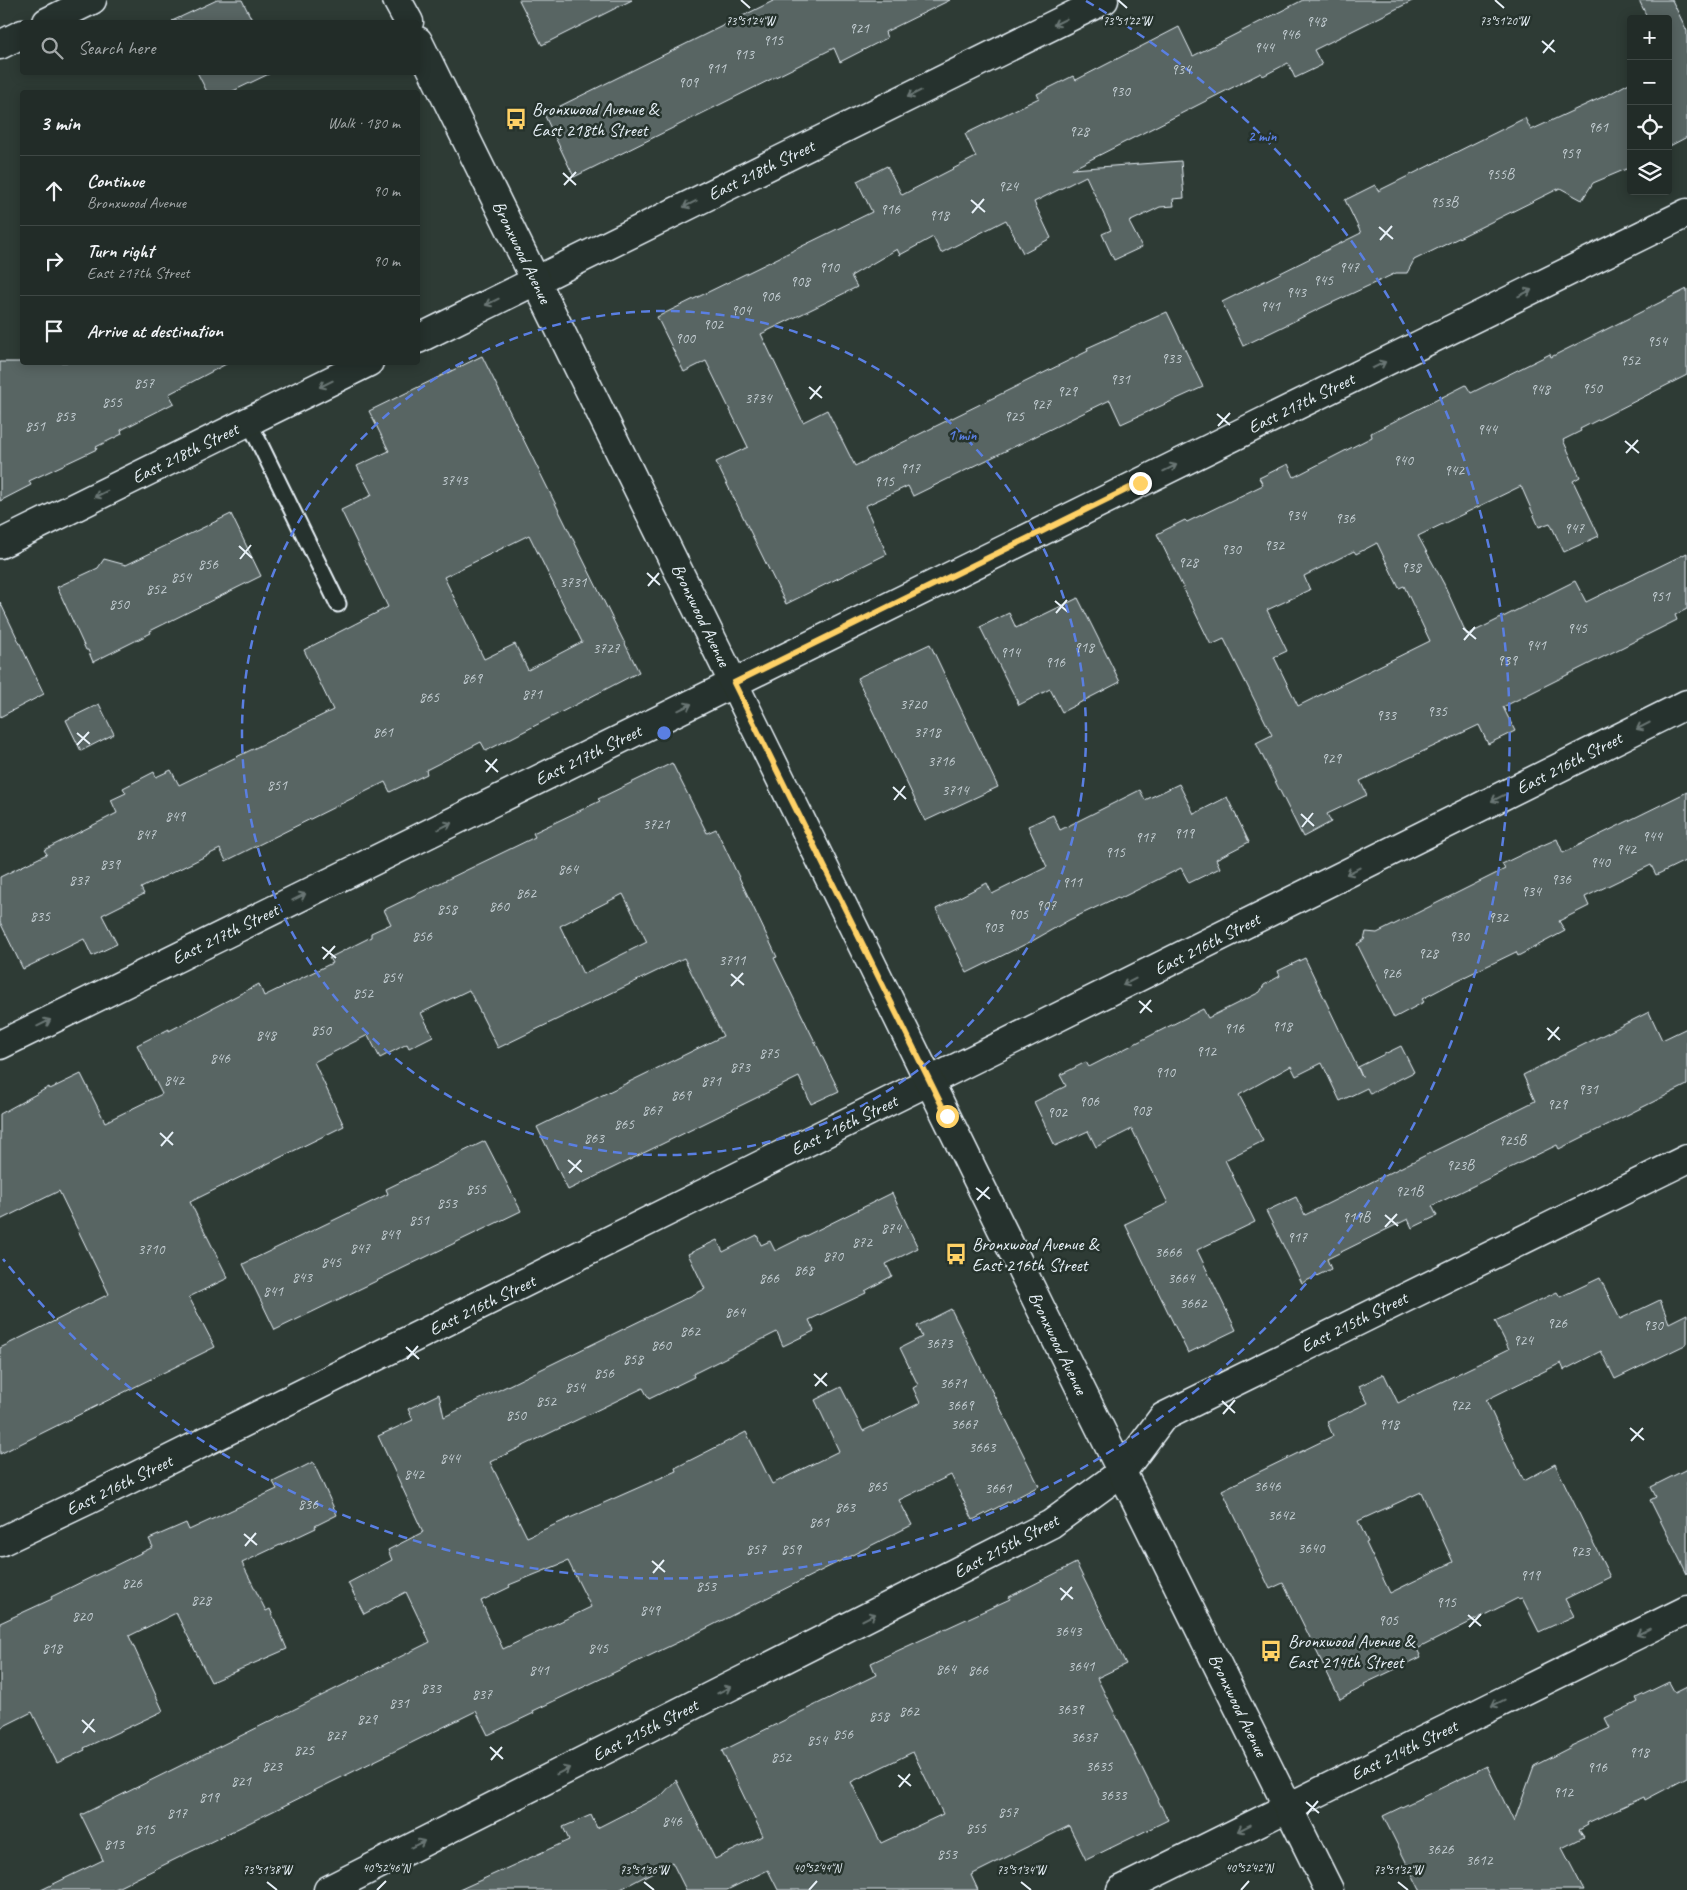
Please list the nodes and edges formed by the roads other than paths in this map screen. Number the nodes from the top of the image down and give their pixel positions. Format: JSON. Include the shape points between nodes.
{"nodes":[{"id":1,"x":92,"y":0,"type":"edge"},
{"id":2,"x":398,"y":0,"type":"edge"},
{"id":3,"x":1104,"y":0,"type":"edge"},
{"id":4,"x":51,"y":20,"type":"edge"},
{"id":5,"x":407,"y":20,"type":"edge"},
{"id":6,"x":20,"y":35,"type":"edge"},
{"id":7,"x":420,"y":45,"type":"edge"},
{"id":8,"x":0,"y":46,"type":"edge"},
{"id":9,"x":1687,"y":213,"type":"edge"},
{"id":10,"x":536,"y":281,"type":"junction"},
{"id":11,"x":420,"y":338,"type":"edge"},
{"id":12,"x":363,"y":365,"type":"edge"},
{"id":13,"x":249,"y":422,"type":"junction"},
{"id":14,"x":0,"y":544,"type":"edge"},
{"id":15,"x":338,"y":604,"type":"dead end"},
{"id":16,"x":734,"y":683,"type":"junction"},
{"id":17,"x":1687,"y":704,"type":"edge"},
{"id":18,"x":0,"y":1045,"type":"edge"},
{"id":19,"x":930,"y":1082,"type":"junction"},
{"id":20,"x":1687,"y":1159,"type":"edge"},
{"id":21,"x":1122,"y":1472,"type":"junction"},
{"id":22,"x":0,"y":1542,"type":"edge"},
{"id":23,"x":1687,"y":1610,"type":"edge"},
{"id":24,"x":1288,"y":1807,"type":"junction"},
{"id":25,"x":328,"y":1890,"type":"edge"},
{"id":26,"x":1121,"y":1890,"type":"edge"},
{"id":27,"x":1329,"y":1890,"type":"edge"}],
"edges":[{"from":1,"to":4,"type":"street"},
{"from":2,"to":5,"type":"street"},
{"from":3,"to":10,"type":"street","name":"East 218th Street","one_way":true},
{"from":6,"to":8,"type":"street"},
{"from":7,"to":10,"type":"street","name":"Bronxwood Avenue"},
{"from":16,"to":9,"type":"street","name":"East 217th Street","one_way":true},
{"from":10,"to":11,"type":"street","name":"East 218th Street","one_way":true},
{"from":10,"to":16,"type":"street","name":"Bronxwood Avenue"},
{"from":12,"to":13,"type":"street","name":"East 218th Street","one_way":true},
{"from":13,"to":14,"type":"street","name":"East 218th Street","one_way":true},
{"from":13,"to":15,"type":"lane"},
{"from":18,"to":16,"type":"street","name":"East 217th Street","one_way":true},
{"from":16,"to":19,"type":"street","name":"Bronxwood Avenue"},
{"from":17,"to":19,"type":"street","name":"East 216th Street","one_way":true},
{"from":19,"to":21,"type":"street","name":"Bronxwood Avenue"},
{"from":19,"to":22,"type":"street","name":"East 216th Street"},
{"from":20,"to":21,"type":"street","name":"East 215th Street","via":[[1163,1417]]},
{"from":21,"to":24,"type":"street","name":"Bronxwood Avenue"},
{"from":25,"to":21,"type":"street","name":"East 215th Street","one_way":true,"via":[[1051,1524]]},
{"from":23,"to":24,"type":"street","name":"East 214th Street","one_way":true},
{"from":24,"to":26,"type":"street","name":"East 214th Street","one_way":true},
{"from":24,"to":27,"type":"street","name":"Bronxwood Avenue"}]}
